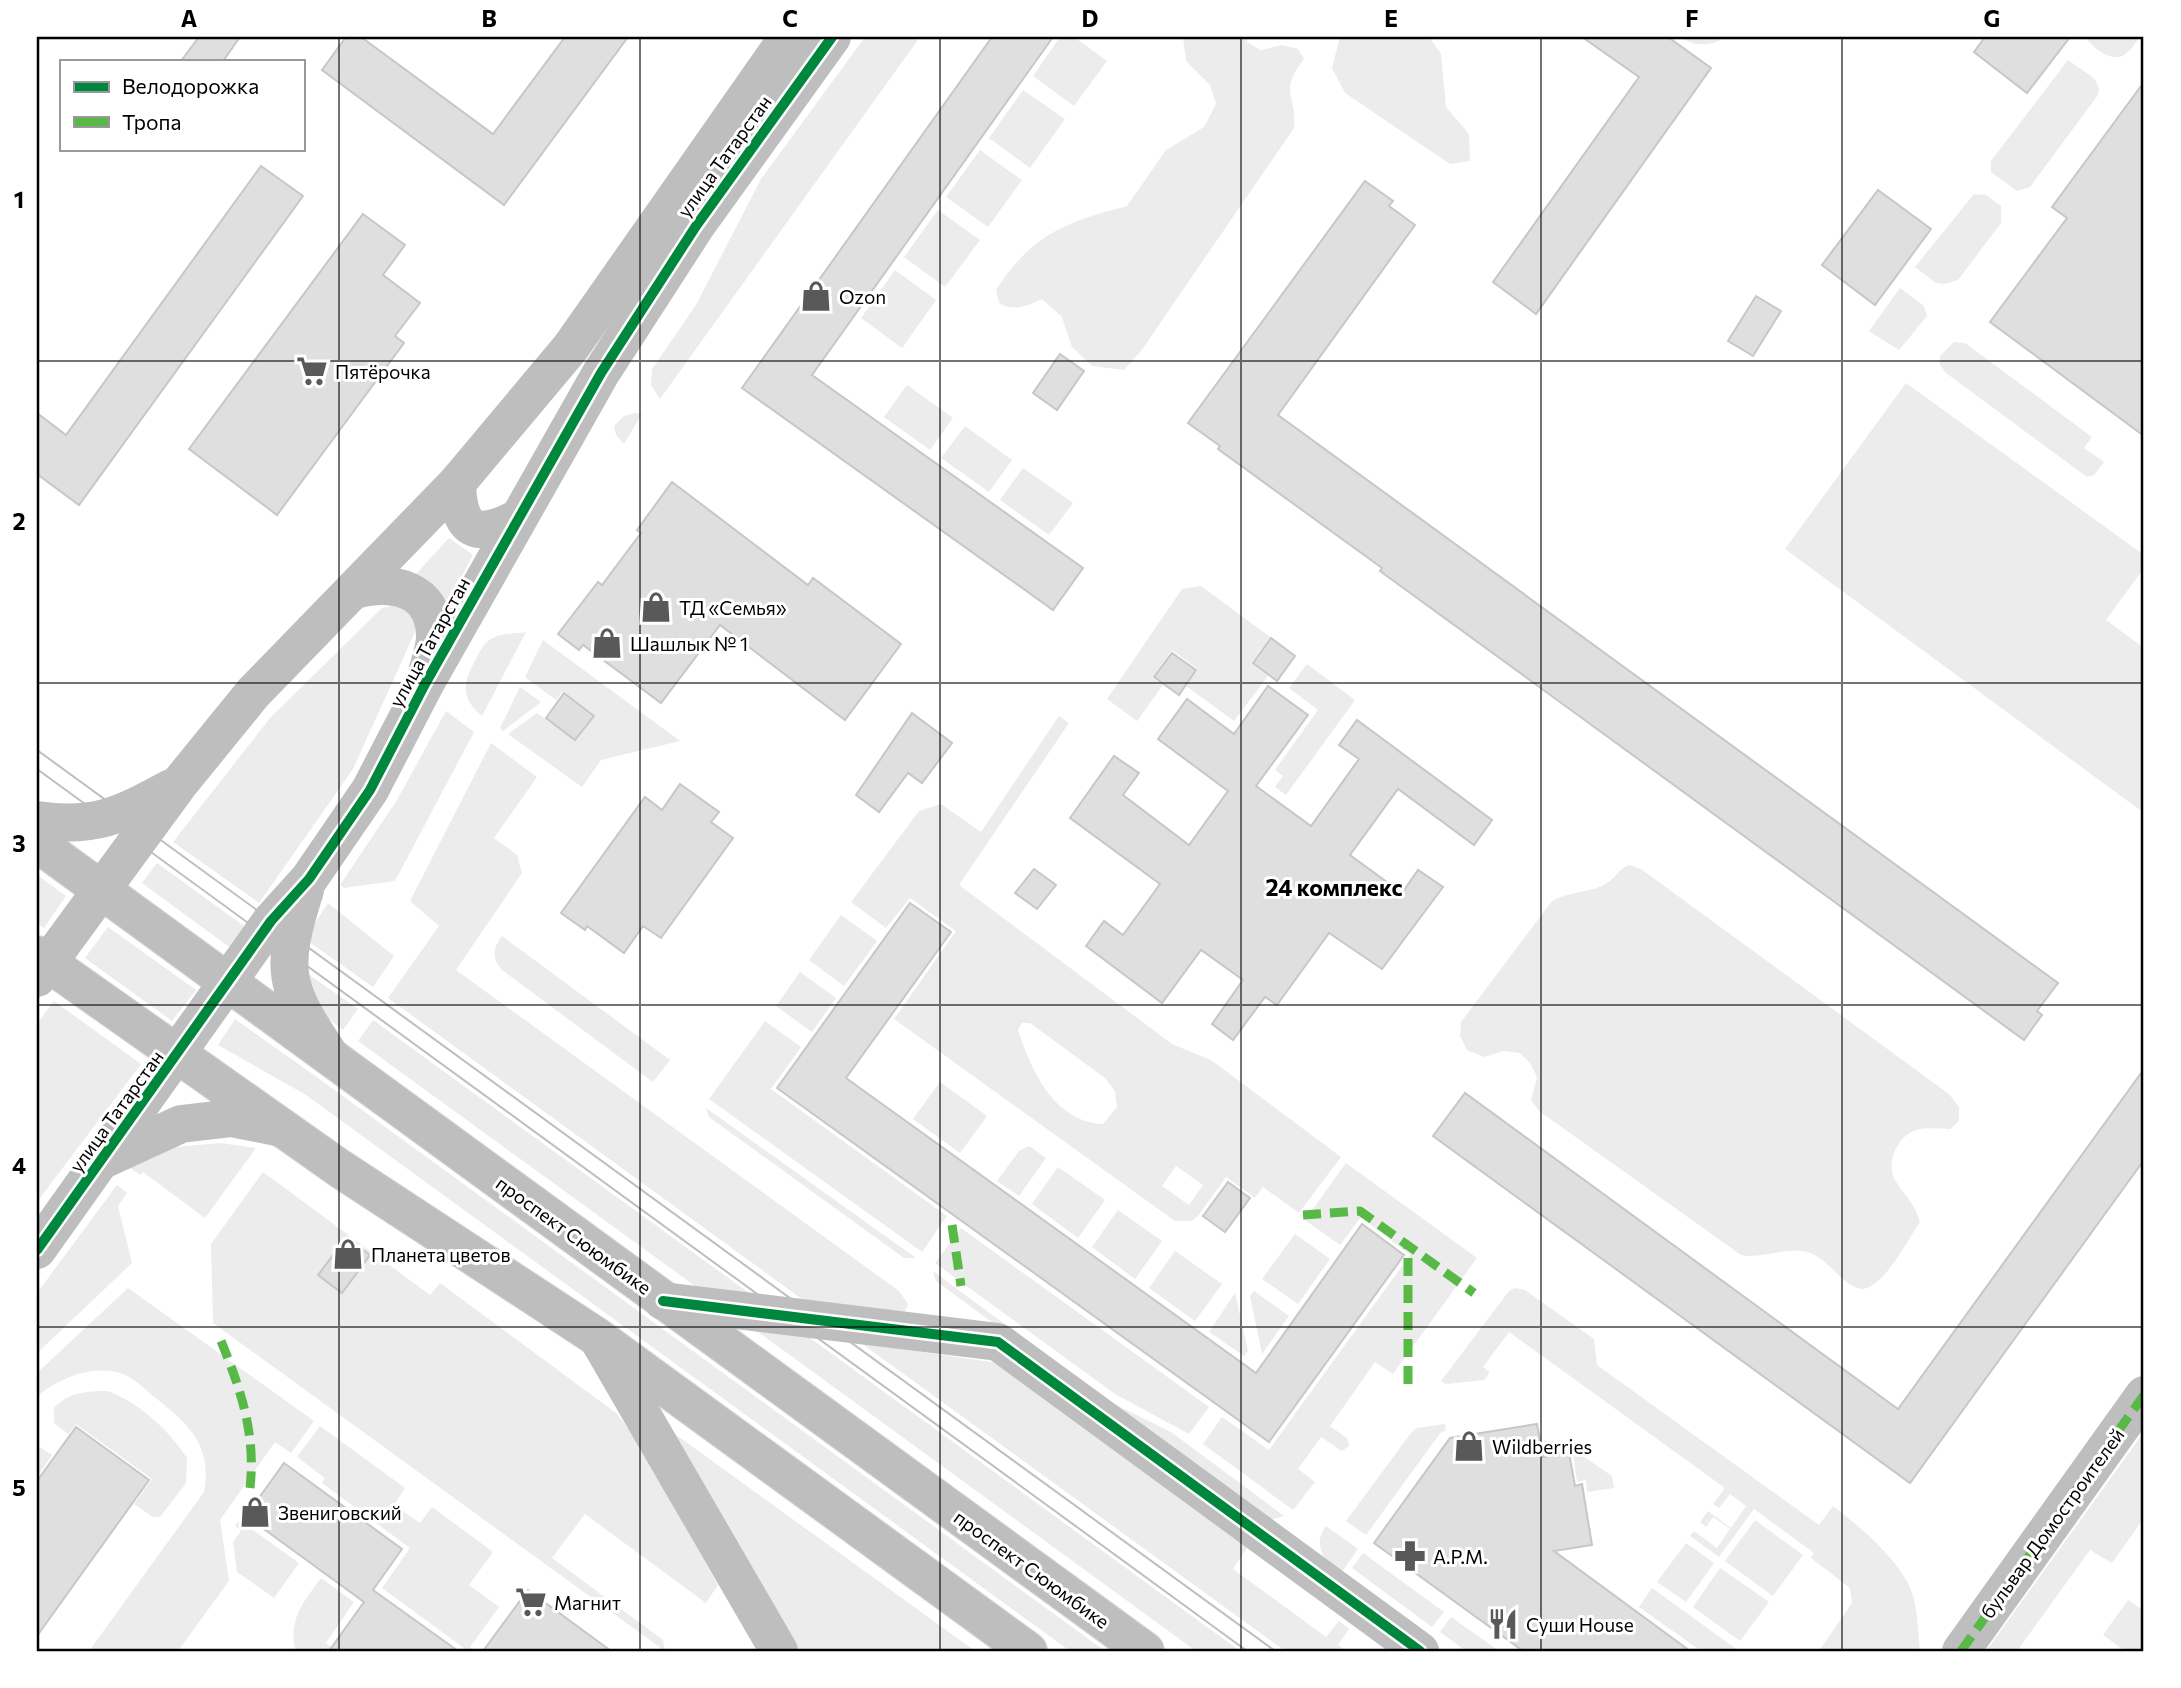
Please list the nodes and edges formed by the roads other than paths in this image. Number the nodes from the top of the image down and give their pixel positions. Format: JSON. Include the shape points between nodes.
{"nodes":[{"id":1,"x":788,"y":37,"type":"edge"},
{"id":2,"x":832,"y":37,"type":"edge"},
{"id":3,"x":457,"y":483,"type":"junction"},
{"id":4,"x":518,"y":518,"type":"junction"},
{"id":5,"x":355,"y":590,"type":"junction"},
{"id":6,"x":425,"y":684,"type":"junction"},
{"id":7,"x":179,"y":784,"type":"junction"},
{"id":8,"x":37,"y":820,"type":"edge"},
{"id":9,"x":37,"y":843,"type":"edge"},
{"id":10,"x":309,"y":879,"type":"junction"},
{"id":11,"x":101,"y":890,"type":"junction"},
{"id":12,"x":40,"y":965,"type":"edge"},
{"id":13,"x":229,"y":983,"type":"junction"},
{"id":14,"x":178,"y":1055,"type":"junction"},
{"id":15,"x":332,"y":1059,"type":"junction"},
{"id":16,"x":282,"y":1128,"type":"junction"},
{"id":17,"x":102,"y":1161,"type":"junction"},
{"id":18,"x":37,"y":1250,"type":"edge"},
{"id":19,"x":663,"y":1301,"type":"junction"},
{"id":20,"x":597,"y":1337,"type":"junction"},
{"id":21,"x":2144,"y":1395,"type":"edge"},
{"id":22,"x":779,"y":1651,"type":"edge"},
{"id":23,"x":1028,"y":1651,"type":"edge"},
{"id":24,"x":1145,"y":1651,"type":"edge"},
{"id":25,"x":1420,"y":1651,"type":"edge"},
{"id":26,"x":1961,"y":1651,"type":"edge"}],
"edges":[{"from":1,"to":3,"type":"street","name":"улица Татарстан","via":[[571,347]]},
{"from":2,"to":4,"type":"street","name":"улица Татарстан","via":[[696,226],[601,373]]},
{"from":3,"to":4,"type":"street","via":[[457,509],[467,524],[482,532]]},
{"from":3,"to":5,"type":"street","name":"улица Татарстан"},
{"from":4,"to":6,"type":"street","name":"улица Татарстан"},
{"from":5,"to":6,"type":"street","via":[[398,585],[416,594],[431,615],[435,637]]},
{"from":5,"to":7,"type":"street","name":"улица Татарстан","via":[[253,692]]},
{"from":6,"to":10,"type":"street","name":"улица Татарстан","via":[[370,790]]},
{"from":7,"to":8,"type":"street","via":[[107,820],[69,825]]},
{"from":7,"to":11,"type":"street","name":"улица Татарстан"},
{"from":9,"to":11,"type":"street","name":"проспект Сююмбике"},
{"from":10,"to":13,"type":"street","name":"улица Татарстан","via":[[271,921]]},
{"from":10,"to":15,"type":"street","via":[[291,936],[289,976],[296,1002]]},
{"from":11,"to":12,"type":"street","name":"улица Татарстан"},
{"from":11,"to":13,"type":"street","name":"проспект Сююмбике"},
{"from":12,"to":14,"type":"street"},
{"from":13,"to":14,"type":"street","name":"улица Татарстан"},
{"from":13,"to":15,"type":"street","name":"проспект Сююмбике"},
{"from":14,"to":16,"type":"street"},
{"from":14,"to":17,"type":"street","name":"улица Татарстан"},
{"from":15,"to":19,"type":"street","name":"проспект Сююмбике"},
{"from":16,"to":17,"type":"street","via":[[232,1118],[181,1124]]},
{"from":16,"to":20,"type":"street"},
{"from":17,"to":18,"type":"street","name":"улица Татарстан"},
{"from":19,"to":24,"type":"street","name":"проспект Сююмбике"},
{"from":19,"to":25,"type":"street","via":[[998,1342]]},
{"from":20,"to":22,"type":"street"},
{"from":20,"to":23,"type":"street"},
{"from":21,"to":26,"type":"street","name":"бульвар Домостроителей"}]}
